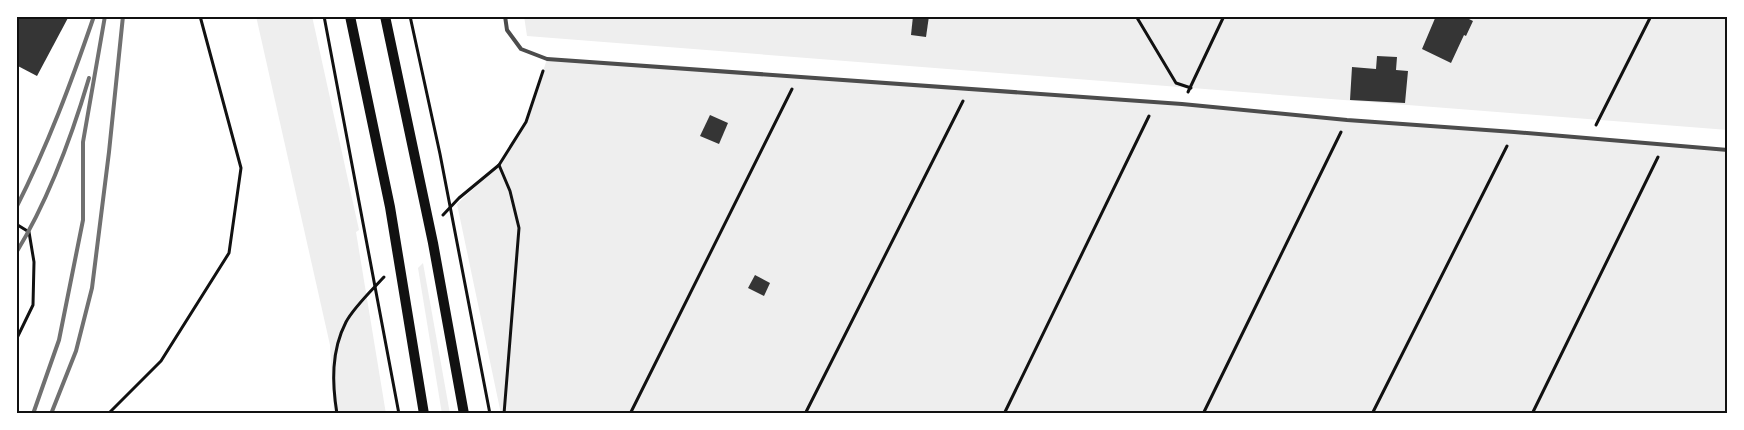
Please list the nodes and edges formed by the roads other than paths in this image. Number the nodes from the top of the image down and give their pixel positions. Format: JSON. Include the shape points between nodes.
{"nodes":[{"id":1,"x":350,"y":16,"type":"edge"},
{"id":2,"x":385,"y":16,"type":"edge"},
{"id":3,"x":504,"y":16,"type":"edge"},
{"id":4,"x":1728,"y":150,"type":"edge"},
{"id":5,"x":424,"y":414,"type":"edge"},
{"id":6,"x":464,"y":414,"type":"edge"}],
"edges":[{"from":1,"to":5,"type":"main road","via":[[390,207]]},
{"from":2,"to":6,"type":"main road","via":[[433,243]]},
{"from":3,"to":4,"type":"lane","via":[[507,30],[521,49],[547,59],[1182,104]]}]}
